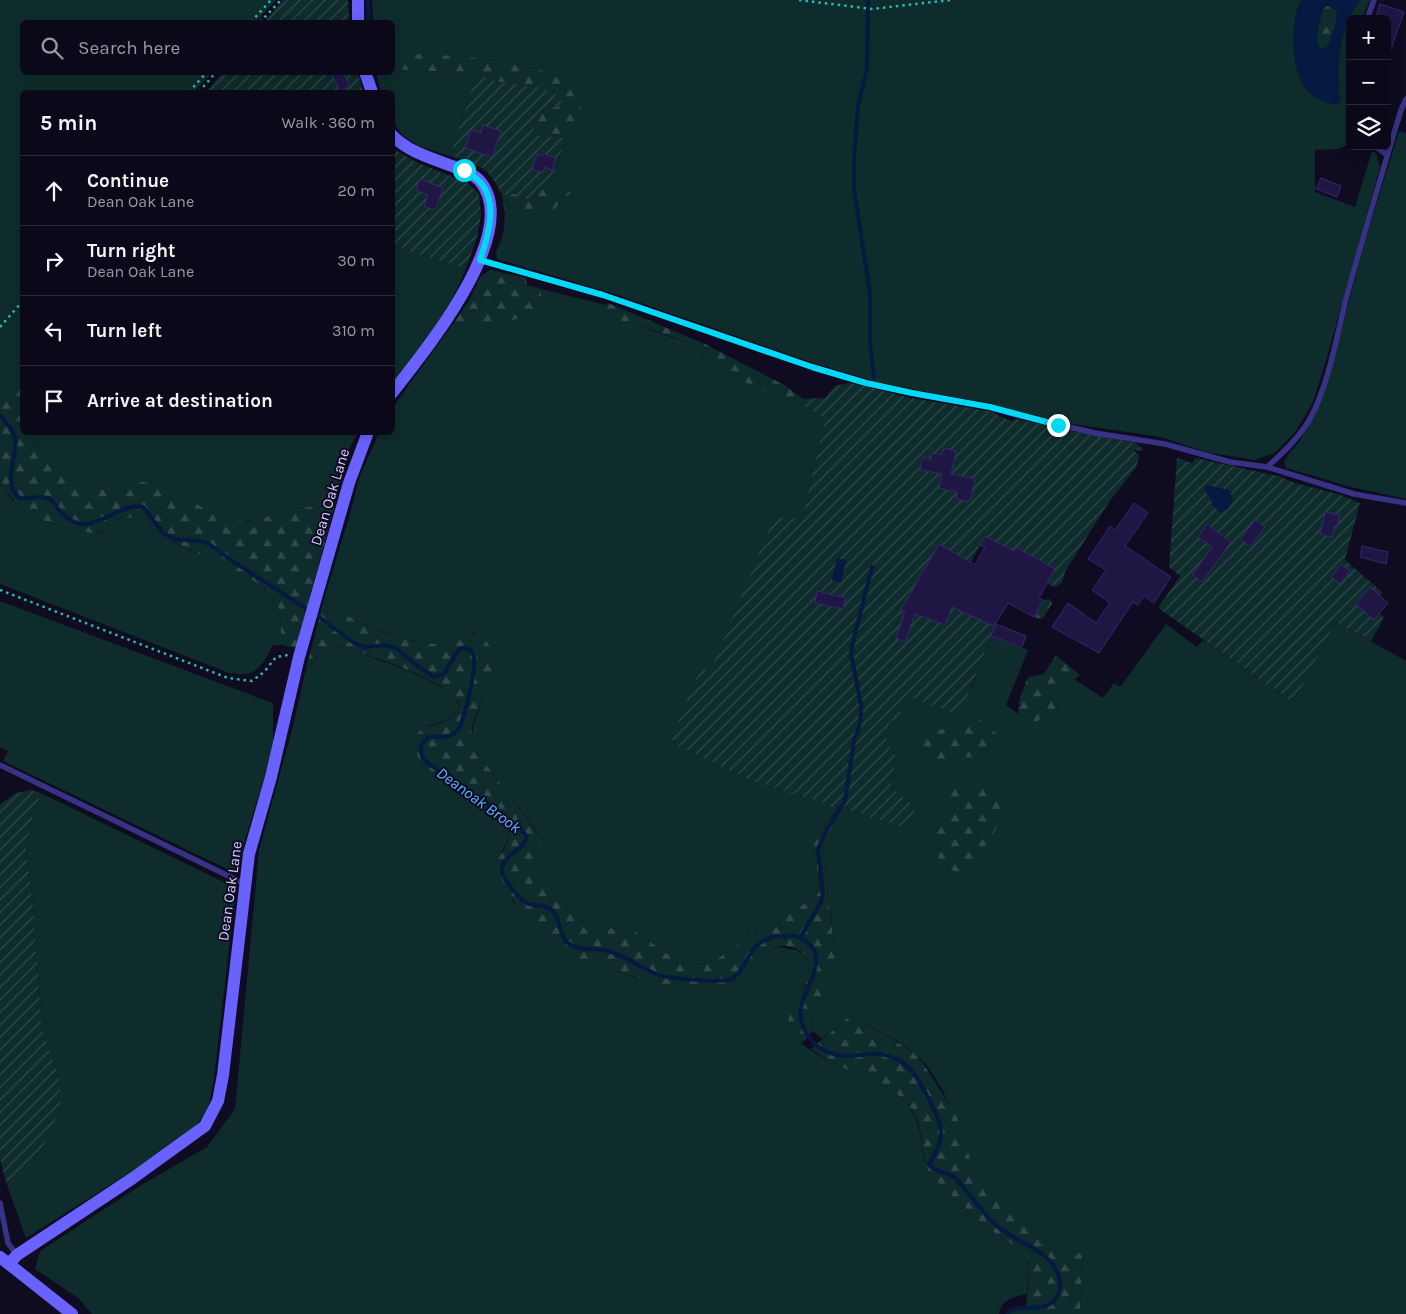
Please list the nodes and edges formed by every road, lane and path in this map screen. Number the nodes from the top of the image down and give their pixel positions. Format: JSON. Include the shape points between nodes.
{"nodes":[{"id":1,"x":271,"y":0,"type":"edge"},
{"id":2,"x":281,"y":0,"type":"edge"},
{"id":3,"x":358,"y":0,"type":"edge"},
{"id":4,"x":799,"y":0,"type":"edge"},
{"id":5,"x":952,"y":0,"type":"edge"},
{"id":6,"x":1374,"y":0,"type":"edge"},
{"id":7,"x":1368,"y":15,"type":"edge"},
{"id":8,"x":253,"y":20,"type":"edge"},
{"id":9,"x":262,"y":20,"type":"edge"},
{"id":10,"x":358,"y":20,"type":"edge"},
{"id":11,"x":204,"y":75,"type":"edge"},
{"id":12,"x":213,"y":75,"type":"edge"},
{"id":13,"x":366,"y":75,"type":"edge"},
{"id":14,"x":191,"y":90,"type":"edge"},
{"id":15,"x":201,"y":90,"type":"edge"},
{"id":16,"x":371,"y":90,"type":"edge"},
{"id":17,"x":1406,"y":99,"type":"edge"},
{"id":18,"x":395,"y":137,"type":"edge"},
{"id":19,"x":1381,"y":150,"type":"edge"},
{"id":20,"x":1388,"y":155,"type":"junction"},
{"id":21,"x":480,"y":260,"type":"junction"},
{"id":22,"x":20,"y":304,"type":"edge"},
{"id":23,"x":0,"y":327,"type":"edge"},
{"id":24,"x":395,"y":389,"type":"edge"},
{"id":25,"x":367,"y":435,"type":"edge"},
{"id":26,"x":1267,"y":467,"type":"junction"},
{"id":27,"x":1406,"y":504,"type":"edge"},
{"id":28,"x":0,"y":590,"type":"edge"},
{"id":29,"x":299,"y":657,"type":"junction"},
{"id":30,"x":0,"y":765,"type":"edge"},
{"id":31,"x":245,"y":884,"type":"junction"},
{"id":32,"x":0,"y":1204,"type":"edge"},
{"id":33,"x":9,"y":1258,"type":"edge"},
{"id":34,"x":72,"y":1314,"type":"edge"}],
"edges":[{"from":1,"to":8,"type":"path"},
{"from":2,"to":9,"type":"path"},
{"from":3,"to":10,"type":"street"},
{"from":4,"to":5,"type":"path","via":[[872,9]]},
{"from":6,"to":7,"type":"lane"},
{"from":11,"to":14,"type":"path"},
{"from":12,"to":15,"type":"path"},
{"from":13,"to":16,"type":"street"},
{"from":17,"to":20,"type":"lane"},
{"from":18,"to":21,"type":"street","via":[[408,148],[464,170],[478,180],[488,196],[490,213],[488,236]]},
{"from":19,"to":20,"type":"lane"},
{"from":20,"to":26,"type":"lane","via":[[1321,395],[1298,437]]},
{"from":21,"to":24,"type":"street","via":[[467,288],[441,328]]},
{"from":21,"to":26,"type":"lane","via":[[603,295],[866,383],[990,407],[1095,433],[1165,444],[1230,462]]},
{"from":22,"to":23,"type":"path"},
{"from":25,"to":29,"type":"street","name":"Dean Oak Lane","via":[[349,483]]},
{"from":26,"to":27,"type":"lane","via":[[1354,494]]},
{"from":28,"to":29,"type":"path","via":[[228,678],[252,681],[276,657],[286,654]]},
{"from":29,"to":31,"type":"street","name":"Dean Oak Lane","via":[[249,854]]},
{"from":30,"to":31,"type":"lane"},
{"from":31,"to":33,"type":"street","name":"Dean Oak Lane","via":[[218,1102],[206,1126],[133,1178]]},
{"from":32,"to":33,"type":"lane"},
{"from":33,"to":34,"type":"street"}]}
